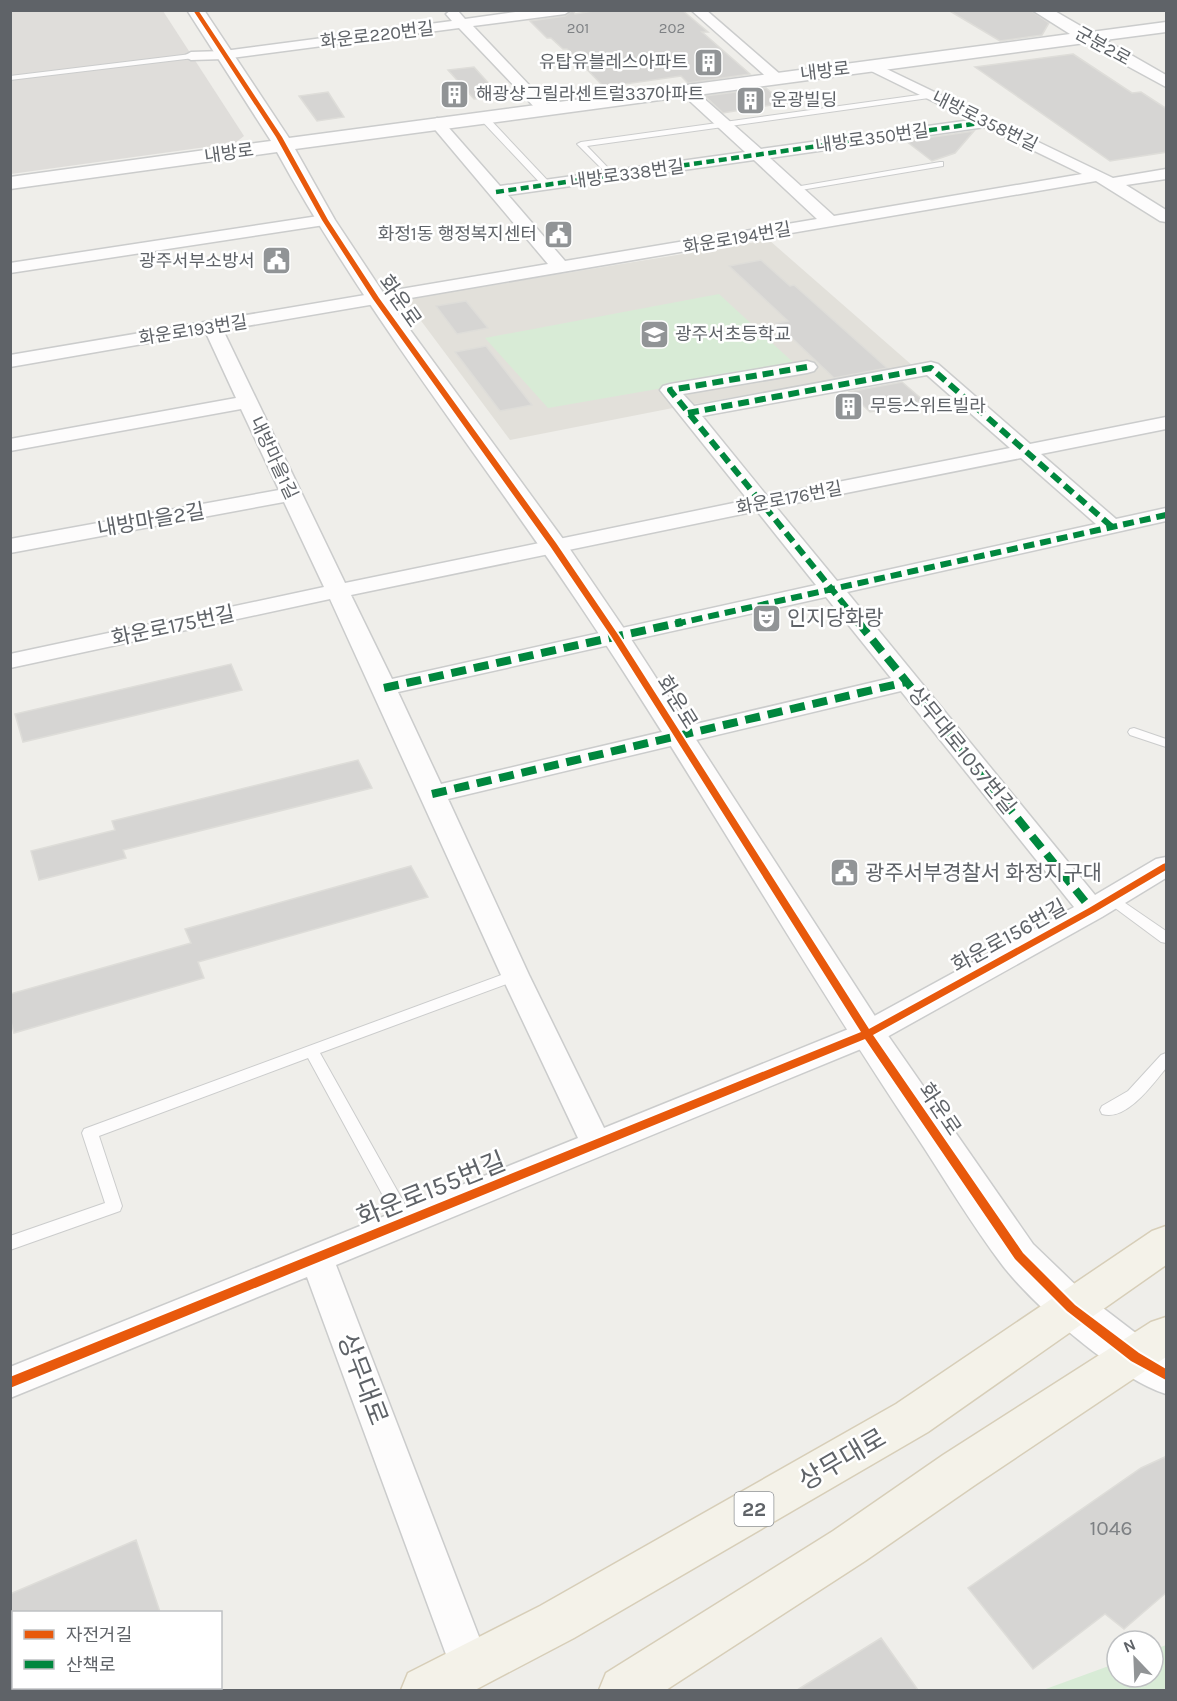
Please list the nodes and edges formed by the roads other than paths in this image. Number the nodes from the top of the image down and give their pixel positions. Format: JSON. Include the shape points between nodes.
{"nodes":[{"id":1,"x":195,"y":10,"type":"edge"},
{"id":2,"x":450,"y":10,"type":"edge"},
{"id":3,"x":565,"y":10,"type":"edge"},
{"id":4,"x":697,"y":10,"type":"edge"},
{"id":5,"x":1040,"y":10,"type":"edge"},
{"id":6,"x":462,"y":24,"type":"junction"},
{"id":7,"x":1167,"y":27,"type":"edge"},
{"id":8,"x":1086,"y":37,"type":"junction"},
{"id":9,"x":224,"y":55,"type":"junction"},
{"id":10,"x":191,"y":56,"type":"joint"},
{"id":11,"x":870,"y":65,"type":"junction"},
{"id":12,"x":10,"y":78,"type":"edge"},
{"id":13,"x":776,"y":78,"type":"junction"},
{"id":14,"x":1167,"y":82,"type":"edge"},
{"id":15,"x":686,"y":90,"type":"junction"},
{"id":16,"x":933,"y":95,"type":"junction"},
{"id":17,"x":544,"y":109,"type":"junction"},
{"id":18,"x":483,"y":117,"type":"junction"},
{"id":19,"x":987,"y":122,"type":"junction"},
{"id":20,"x":437,"y":123,"type":"junction"},
{"id":21,"x":723,"y":124,"type":"junction"},
{"id":22,"x":284,"y":146,"type":"junction"},
{"id":23,"x":757,"y":155,"type":"junction"},
{"id":24,"x":939,"y":164,"type":"dead end"},
{"id":25,"x":1167,"y":174,"type":"edge"},
{"id":26,"x":611,"y":176,"type":"junction"},
{"id":27,"x":1105,"y":179,"type":"junction"},
{"id":28,"x":10,"y":183,"type":"edge"},
{"id":29,"x":547,"y":185,"type":"junction"},
{"id":30,"x":795,"y":189,"type":"junction"},
{"id":31,"x":496,"y":192,"type":"junction"},
{"id":32,"x":1167,"y":218,"type":"edge"},
{"id":33,"x":325,"y":220,"type":"junction"},
{"id":34,"x":831,"y":222,"type":"junction"},
{"id":35,"x":10,"y":268,"type":"edge"},
{"id":36,"x":561,"y":268,"type":"junction"},
{"id":37,"x":376,"y":299,"type":"junction"},
{"id":38,"x":212,"y":327,"type":"junction"},
{"id":39,"x":10,"y":360,"type":"edge"},
{"id":40,"x":807,"y":367,"type":"dead end"},
{"id":41,"x":248,"y":402,"type":"junction"},
{"id":42,"x":685,"y":410,"type":"junction"},
{"id":43,"x":1167,"y":423,"type":"edge"},
{"id":44,"x":10,"y":445,"type":"edge"},
{"id":45,"x":1026,"y":451,"type":"junction"},
{"id":46,"x":291,"y":494,"type":"junction"},
{"id":47,"x":760,"y":504,"type":"junction"},
{"id":48,"x":1167,"y":514,"type":"edge"},
{"id":49,"x":1112,"y":527,"type":"junction"},
{"id":50,"x":553,"y":545,"type":"junction"},
{"id":51,"x":10,"y":546,"type":"edge"},
{"id":52,"x":336,"y":590,"type":"junction"},
{"id":53,"x":831,"y":590,"type":"junction"},
{"id":54,"x":615,"y":636,"type":"junction"},
{"id":55,"x":10,"y":661,"type":"edge"},
{"id":56,"x":906,"y":682,"type":"junction"},
{"id":57,"x":384,"y":688,"type":"junction"},
{"id":58,"x":1134,"y":732,"type":"dead end"},
{"id":59,"x":677,"y":737,"type":"junction"},
{"id":60,"x":1167,"y":743,"type":"edge"},
{"id":61,"x":432,"y":794,"type":"junction"},
{"id":62,"x":1167,"y":866,"type":"edge"},
{"id":63,"x":1102,"y":904,"type":"junction"},
{"id":64,"x":1167,"y":938,"type":"edge"},
{"id":65,"x":514,"y":975,"type":"junction"},
{"id":66,"x":867,"y":1034,"type":"junction"},
{"id":67,"x":312,"y":1052,"type":"junction"},
{"id":68,"x":1167,"y":1059,"type":"edge"},
{"id":69,"x":1107,"y":1110,"type":"dead end"},
{"id":70,"x":597,"y":1145,"type":"junction"},
{"id":71,"x":405,"y":1222,"type":"junction"},
{"id":72,"x":10,"y":1243,"type":"edge"},
{"id":73,"x":1167,"y":1243,"type":"edge"},
{"id":74,"x":317,"y":1258,"type":"junction"},
{"id":75,"x":1071,"y":1308,"type":"junction"},
{"id":76,"x":1156,"y":1356,"type":"edge"},
{"id":77,"x":10,"y":1383,"type":"edge"},
{"id":78,"x":471,"y":1668,"type":"junction"},
{"id":79,"x":425,"y":1690,"type":"edge"},
{"id":80,"x":622,"y":1690,"type":"edge"}],
"edges":[{"from":1,"to":9,"type":"street","name":"화운로"},
{"from":2,"to":6,"type":"street"},
{"from":3,"to":6,"type":"street","name":"화운로220번길"},
{"from":4,"to":13,"type":"street"},
{"from":5,"to":8,"type":"street","name":"군분2로"},
{"from":6,"to":9,"type":"street","name":"화운로220번길"},
{"from":6,"to":17,"type":"street"},
{"from":7,"to":8,"type":"street","name":"내방로"},
{"from":8,"to":11,"type":"street","name":"내방로"},
{"from":8,"to":14,"type":"street","name":"군분2로"},
{"from":9,"to":10,"type":"street","name":"화운로220번길"},
{"from":9,"to":22,"type":"street","name":"화운로"},
{"from":10,"to":12,"type":"lane"},
{"from":11,"to":13,"type":"street","name":"내방로"},
{"from":11,"to":16,"type":"street","name":"내방로358번길"},
{"from":13,"to":15,"type":"street","name":"내방로"},
{"from":15,"to":17,"type":"street","name":"내방로"},
{"from":15,"to":21,"type":"street"},
{"from":16,"to":19,"type":"street","name":"내방로358번길"},
{"from":16,"to":21,"type":"lane","name":"내방로350번길"},
{"from":17,"to":18,"type":"street","name":"내방로"},
{"from":18,"to":20,"type":"street","name":"내방로"},
{"from":18,"to":29,"type":"lane"},
{"from":19,"to":23,"type":"street","name":"내방로350번길"},
{"from":19,"to":27,"type":"street","name":"내방로358번길"},
{"from":20,"to":22,"type":"street","name":"내방로"},
{"from":20,"to":31,"type":"street"},
{"from":21,"to":23,"type":"street"},
{"from":21,"to":26,"type":"lane","name":"내방로350번길","via":[[581,144]]},
{"from":22,"to":28,"type":"street","name":"내방로"},
{"from":22,"to":33,"type":"street","name":"화운로"},
{"from":23,"to":26,"type":"street","name":"내방로338번길"},
{"from":23,"to":30,"type":"street"},
{"from":24,"to":30,"type":"lane","name":"내방로350번길"},
{"from":25,"to":27,"type":"street","name":"화운로194번길"},
{"from":26,"to":29,"type":"street","name":"내방로338번길"},
{"from":27,"to":32,"type":"street","name":"내방로358번길"},
{"from":27,"to":34,"type":"street","name":"화운로194번길"},
{"from":29,"to":31,"type":"street","name":"내방로338번길"},
{"from":30,"to":34,"type":"street"},
{"from":31,"to":36,"type":"street"},
{"from":33,"to":35,"type":"street"},
{"from":33,"to":37,"type":"street","name":"화운로"},
{"from":34,"to":36,"type":"street","name":"화운로194번길"},
{"from":36,"to":37,"type":"street","name":"화운로194번길"},
{"from":37,"to":38,"type":"street","name":"화운로193번길"},
{"from":37,"to":50,"type":"street","name":"화운로"},
{"from":38,"to":39,"type":"street","name":"화운로193번길"},
{"from":38,"to":41,"type":"street","name":"내방마을1길"},
{"from":40,"to":42,"type":"street","via":[[670,390]]},
{"from":41,"to":44,"type":"street"},
{"from":41,"to":46,"type":"street","name":"내방마을1길"},
{"from":42,"to":45,"type":"street","via":[[930,368]]},
{"from":42,"to":47,"type":"street","name":"상무대로1057번길"},
{"from":43,"to":45,"type":"street","name":"화운로176번길"},
{"from":45,"to":47,"type":"street","name":"화운로176번길"},
{"from":45,"to":49,"type":"street"},
{"from":46,"to":51,"type":"street","name":"내방마을2길"},
{"from":46,"to":52,"type":"street","name":"내방마을1길"},
{"from":47,"to":50,"type":"street","name":"화운로176번길"},
{"from":47,"to":53,"type":"street","name":"상무대로1057번길"},
{"from":48,"to":49,"type":"street"},
{"from":49,"to":53,"type":"street"},
{"from":50,"to":52,"type":"street","name":"화운로175번길"},
{"from":50,"to":54,"type":"street","name":"화운로"},
{"from":52,"to":55,"type":"street","name":"화운로175번길"},
{"from":52,"to":57,"type":"street"},
{"from":53,"to":54,"type":"street"},
{"from":53,"to":56,"type":"street","name":"상무대로1057번길"},
{"from":54,"to":57,"type":"street"},
{"from":54,"to":59,"type":"street","name":"화운로"},
{"from":56,"to":59,"type":"street","name":"화운로"},
{"from":56,"to":63,"type":"street","name":"상무대로1057번길"},
{"from":57,"to":61,"type":"street"},
{"from":58,"to":60,"type":"lane"},
{"from":59,"to":61,"type":"street","name":"화운로"},
{"from":59,"to":66,"type":"street","name":"화운로"},
{"from":61,"to":65,"type":"street"},
{"from":62,"to":63,"type":"street","name":"화운로156번길"},
{"from":63,"to":64,"type":"lane"},
{"from":63,"to":66,"type":"street","name":"화운로156번길"},
{"from":65,"to":67,"type":"lane"},
{"from":65,"to":70,"type":"street"},
{"from":66,"to":70,"type":"street","name":"화운로155번길"},
{"from":66,"to":75,"type":"street","name":"화운로","via":[[1019,1256]]},
{"from":67,"to":71,"type":"lane"},
{"from":67,"to":72,"type":"lane","via":[[90,1133],[114,1206]]},
{"from":68,"to":69,"type":"lane","via":[[1134,1097]]},
{"from":70,"to":71,"type":"street","name":"화운로155번길"},
{"from":71,"to":74,"type":"street","name":"화운로155번길"},
{"from":73,"to":75,"type":"main road","name":"상무대로","number":"22"},
{"from":74,"to":77,"type":"street","name":"화운로155번길"},
{"from":74,"to":78,"type":"street","name":"상무대로"},
{"from":75,"to":76,"type":"street","name":"화운로"},
{"from":75,"to":78,"type":"main road","name":"상무대로","number":"22","via":[[912,1418]]},
{"from":76,"to":80,"type":"main road","via":[[959,1470],[849,1546]]},
{"from":78,"to":79,"type":"main road","name":"상무대로","number":"22"}]}
